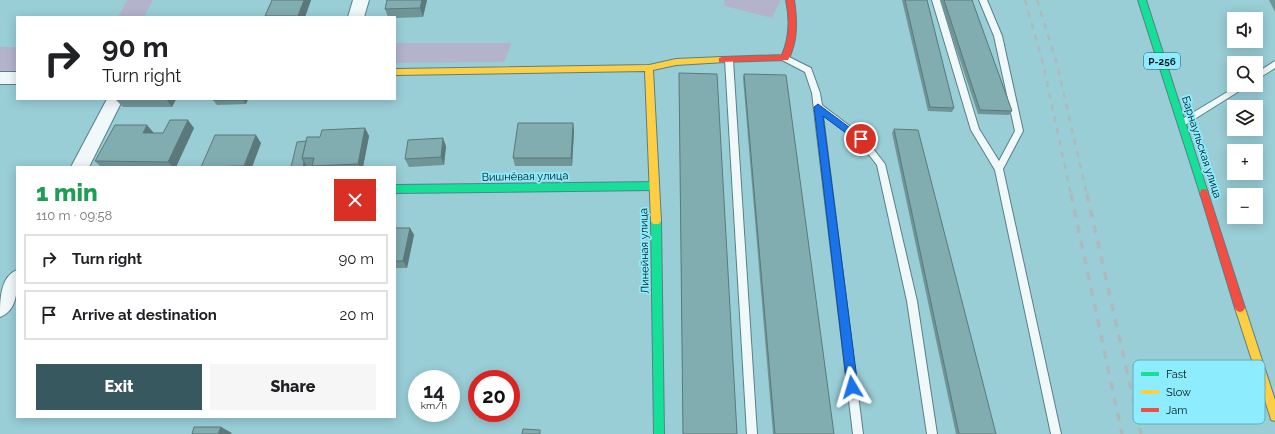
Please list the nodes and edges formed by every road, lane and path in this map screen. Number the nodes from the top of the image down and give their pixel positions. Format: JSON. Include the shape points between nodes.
{"nodes":[{"id":1,"x":361,"y":0,"type":"edge"},
{"id":2,"x":790,"y":0,"type":"edge"},
{"id":3,"x":936,"y":0,"type":"edge"},
{"id":4,"x":984,"y":0,"type":"edge"},
{"id":5,"x":1142,"y":0,"type":"edge"},
{"id":6,"x":356,"y":16,"type":"edge"},
{"id":7,"x":785,"y":58,"type":"junction"},
{"id":8,"x":729,"y":60,"type":"junction"},
{"id":9,"x":1275,"y":64,"type":"edge"},
{"id":10,"x":649,"y":68,"type":"junction"},
{"id":11,"x":396,"y":72,"type":"edge"},
{"id":12,"x":1263,"y":72,"type":"edge"},
{"id":13,"x":0,"y":78,"type":"edge"},
{"id":14,"x":16,"y":78,"type":"edge"},
{"id":15,"x":1233,"y":92,"type":"edge"},
{"id":16,"x":114,"y":100,"type":"edge"},
{"id":17,"x":818,"y":107,"type":"junction"},
{"id":18,"x":1182,"y":123,"type":"junction"},
{"id":19,"x":81,"y":166,"type":"edge"},
{"id":20,"x":1000,"y":169,"type":"junction"},
{"id":21,"x":655,"y":186,"type":"junction"},
{"id":22,"x":396,"y":189,"type":"edge"},
{"id":23,"x":16,"y":281,"type":"edge"},
{"id":24,"x":0,"y":308,"type":"edge"},
{"id":25,"x":1257,"y":360,"type":"edge"},
{"id":26,"x":1265,"y":384,"type":"edge"},
{"id":27,"x":1275,"y":416,"type":"edge"},
{"id":28,"x":659,"y":434,"type":"edge"},
{"id":29,"x":752,"y":434,"type":"edge"},
{"id":30,"x":858,"y":434,"type":"edge"},
{"id":31,"x":932,"y":434,"type":"edge"},
{"id":32,"x":1056,"y":434,"type":"edge"}],
"edges":[{"from":1,"to":6,"type":"street"},
{"from":2,"to":7,"type":"main road","via":[[794,27]]},
{"from":3,"to":20,"type":"lane","via":[[975,130]]},
{"from":4,"to":20,"type":"lane","via":[[998,36],[1018,131]]},
{"from":5,"to":18,"type":"main road","name":"Барнаульская улица","number":"Р-256"},
{"from":7,"to":8,"type":"main road"},
{"from":7,"to":17,"type":"lane","via":[[808,70]]},
{"from":8,"to":10,"type":"main road","via":[[676,62]]},
{"from":8,"to":29,"type":"lane"},
{"from":9,"to":12,"type":"lane"},
{"from":10,"to":11,"type":"main road"},
{"from":10,"to":21,"type":"main road","name":"Линейная улица"},
{"from":13,"to":14,"type":"street"},
{"from":15,"to":18,"type":"lane"},
{"from":16,"to":19,"type":"street"},
{"from":17,"to":30,"type":"lane"},
{"from":17,"to":31,"type":"lane","via":[[861,139],[881,164],[912,301]]},
{"from":18,"to":25,"type":"main road","name":"Барнаульская улица","number":"Р-256"},
{"from":20,"to":32,"type":"lane"},
{"from":21,"to":22,"type":"main road","name":"Вишнёвая улица"},
{"from":21,"to":28,"type":"main road","name":"Линейная улица"},
{"from":23,"to":24,"type":"street"},
{"from":26,"to":27,"type":"main road","name":"Барнаульская улица","number":"Р-256"}]}
